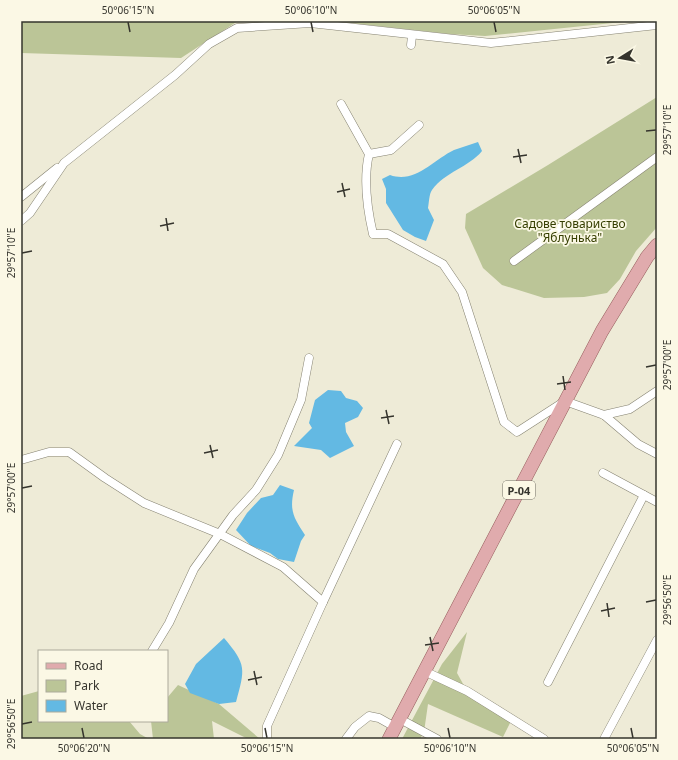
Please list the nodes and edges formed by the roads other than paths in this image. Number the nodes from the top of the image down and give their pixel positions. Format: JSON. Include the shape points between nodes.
{"nodes":[{"id":1,"x":657,"y":25,"type":"edge"},
{"id":2,"x":412,"y":36,"type":"junction"},
{"id":3,"x":411,"y":45,"type":"dead end"},
{"id":4,"x":341,"y":104,"type":"dead end"},
{"id":5,"x":419,"y":125,"type":"dead end"},
{"id":6,"x":369,"y":154,"type":"junction"},
{"id":7,"x":657,"y":157,"type":"edge"},
{"id":8,"x":64,"y":163,"type":"junction"},
{"id":9,"x":21,"y":197,"type":"edge"},
{"id":10,"x":21,"y":221,"type":"edge"},
{"id":11,"x":657,"y":245,"type":"edge"},
{"id":12,"x":514,"y":261,"type":"dead end"},
{"id":13,"x":309,"y":358,"type":"dead end"},
{"id":14,"x":657,"y":391,"type":"edge"},
{"id":15,"x":565,"y":401,"type":"junction"},
{"id":16,"x":604,"y":415,"type":"junction"},
{"id":17,"x":397,"y":444,"type":"dead end"},
{"id":18,"x":657,"y":454,"type":"edge"},
{"id":19,"x":21,"y":460,"type":"edge"},
{"id":20,"x":603,"y":473,"type":"dead end"},
{"id":21,"x":644,"y":495,"type":"junction"},
{"id":22,"x":657,"y":502,"type":"edge"},
{"id":23,"x":220,"y":534,"type":"junction"},
{"id":24,"x":323,"y":602,"type":"junction"},
{"id":25,"x":657,"y":640,"type":"edge"},
{"id":26,"x":153,"y":650,"type":"edge"},
{"id":27,"x":424,"y":671,"type":"junction"},
{"id":28,"x":548,"y":682,"type":"dead end"},
{"id":29,"x":398,"y":723,"type":"junction"},
{"id":30,"x":422,"y":736,"type":"edge"},
{"id":31,"x":267,"y":739,"type":"edge"},
{"id":32,"x":346,"y":739,"type":"edge"},
{"id":33,"x":389,"y":739,"type":"edge"},
{"id":34,"x":437,"y":739,"type":"edge"},
{"id":35,"x":544,"y":739,"type":"edge"},
{"id":36,"x":604,"y":739,"type":"edge"}],
"edges":[{"from":1,"to":2,"type":"street","via":[[491,44]]},
{"from":2,"to":3,"type":"street"},
{"from":2,"to":8,"type":"street","via":[[310,23],[237,28],[209,44],[175,75]]},
{"from":4,"to":6,"type":"street"},
{"from":5,"to":6,"type":"street","via":[[391,150]]},
{"from":6,"to":15,"type":"street","via":[[366,167],[367,210],[372,234],[388,234],[443,264],[462,292],[504,422],[517,432]]},
{"from":7,"to":12,"type":"street"},
{"from":8,"to":9,"type":"street"},
{"from":8,"to":10,"type":"street","via":[[30,213]]},
{"from":11,"to":15,"type":"main road","number":"Р-04","via":[[602,331]]},
{"from":13,"to":23,"type":"street","via":[[301,400],[278,455],[256,490]]},
{"from":14,"to":16,"type":"street","via":[[630,408]]},
{"from":15,"to":16,"type":"street"},
{"from":15,"to":27,"type":"main road","number":"Р-04"},
{"from":16,"to":18,"type":"street","via":[[638,444]]},
{"from":17,"to":24,"type":"street"},
{"from":19,"to":23,"type":"street","via":[[49,452],[69,452],[144,503]]},
{"from":20,"to":21,"type":"street"},
{"from":21,"to":22,"type":"street"},
{"from":21,"to":28,"type":"street"},
{"from":23,"to":24,"type":"street","via":[[283,567]]},
{"from":23,"to":26,"type":"street","via":[[194,569],[169,623]]},
{"from":24,"to":31,"type":"street","via":[[267,726]]},
{"from":25,"to":36,"type":"street"},
{"from":27,"to":29,"type":"main road","number":"Р-04"},
{"from":27,"to":35,"type":"street","via":[[467,691]]},
{"from":29,"to":30,"type":"street"},
{"from":29,"to":32,"type":"street","via":[[369,716],[355,727]]},
{"from":29,"to":33,"type":"main road","number":"Р-04"},
{"from":30,"to":34,"type":"street"}]}
